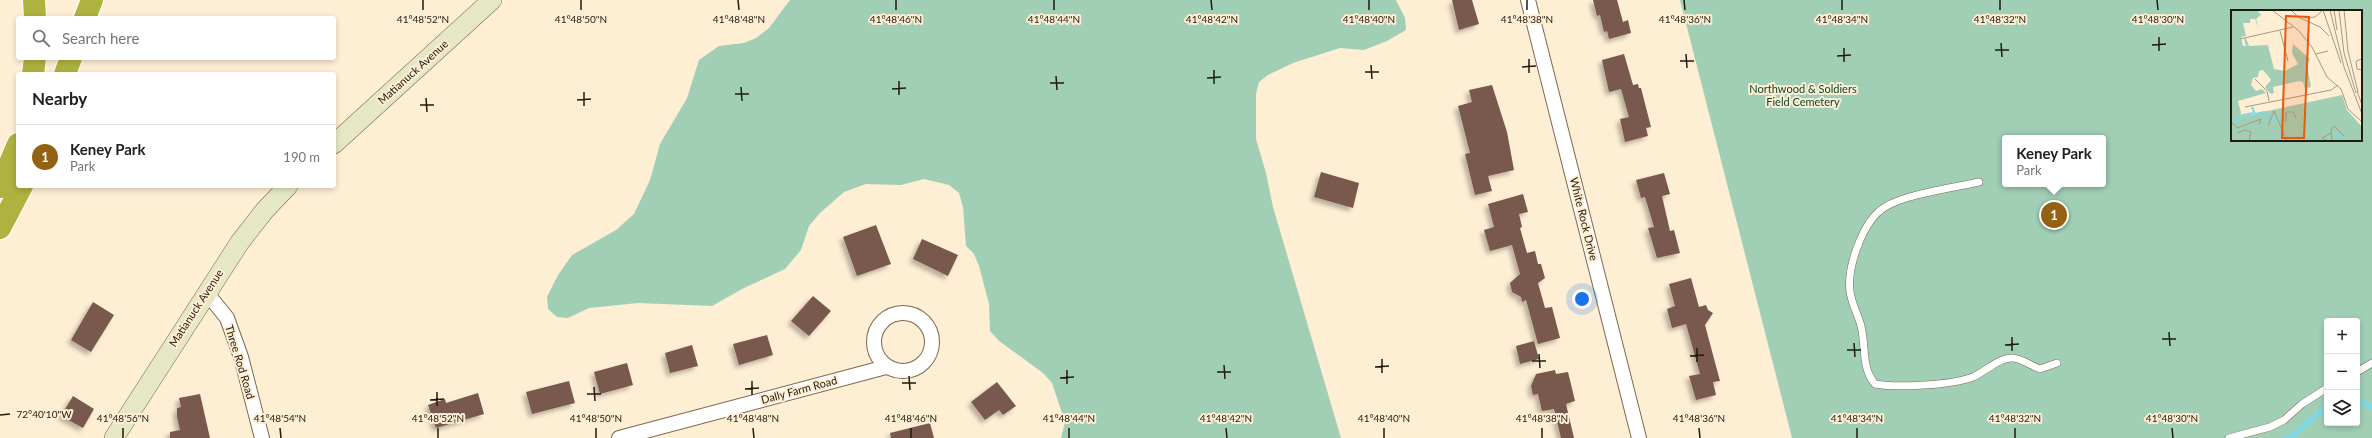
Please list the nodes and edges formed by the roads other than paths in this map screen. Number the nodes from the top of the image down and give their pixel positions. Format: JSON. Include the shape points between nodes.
{"nodes":[{"id":1,"x":34,"y":0,"type":"edge"},
{"id":2,"x":92,"y":0,"type":"edge"},
{"id":3,"x":492,"y":0,"type":"edge"},
{"id":4,"x":1528,"y":0,"type":"edge"},
{"id":5,"x":35,"y":16,"type":"edge"},
{"id":6,"x":86,"y":16,"type":"edge"},
{"id":7,"x":35,"y":60,"type":"edge"},
{"id":8,"x":70,"y":60,"type":"edge"},
{"id":9,"x":33,"y":72,"type":"edge"},
{"id":10,"x":66,"y":72,"type":"edge"},
{"id":11,"x":336,"y":142,"type":"edge"},
{"id":12,"x":16,"y":149,"type":"edge"},
{"id":13,"x":1979,"y":182,"type":"dead end"},
{"id":14,"x":0,"y":188,"type":"edge"},
{"id":15,"x":21,"y":188,"type":"edge"},
{"id":16,"x":286,"y":188,"type":"edge"},
{"id":17,"x":0,"y":228,"type":"edge"},
{"id":18,"x":206,"y":292,"type":"junction"},
{"id":19,"x":2057,"y":363,"type":"dead end"},
{"id":20,"x":2372,"y":364,"type":"edge"},
{"id":21,"x":886,"y":367,"type":"junction"},
{"id":22,"x":2360,"y":370,"type":"edge"},
{"id":23,"x":2324,"y":390,"type":"edge"},
{"id":24,"x":114,"y":438,"type":"edge"},
{"id":25,"x":262,"y":438,"type":"edge"},
{"id":26,"x":619,"y":438,"type":"edge"},
{"id":27,"x":1639,"y":438,"type":"edge"},
{"id":28,"x":2229,"y":438,"type":"edge"}],
"edges":[{"from":1,"to":5,"type":"highway"},
{"from":2,"to":6,"type":"highway"},
{"from":3,"to":11,"type":"street","name":"Matianuck Avenue"},
{"from":4,"to":27,"type":"street","name":"White Rock Drive"},
{"from":7,"to":9,"type":"highway"},
{"from":8,"to":10,"type":"highway"},
{"from":12,"to":14,"type":"highway"},
{"from":13,"to":19,"type":"lane","via":[[1904,199],[1885,207],[1875,216],[1861,238],[1849,273],[1850,292],[1861,327],[1870,379],[1875,384],[1894,386],[1960,380],[1972,377],[2003,359],[2013,358],[2040,369]]},
{"from":15,"to":17,"type":"highway"},
{"from":16,"to":18,"type":"street","name":"Matianuck Avenue","via":[[254,224]]},
{"from":18,"to":24,"type":"street","name":"Matianuck Avenue"},
{"from":18,"to":25,"type":"street","name":"Three Rod Road","via":[[227,318],[241,357]]},
{"from":20,"to":22,"type":"lane"},
{"from":21,"to":21,"type":"street","name":"Dally Farm Road","via":[[874,352],[875,332],[880,323],[888,316],[898,313],[908,313],[917,317],[930,332],[931,351],[927,359],[921,366],[908,371],[894,371]]},
{"from":21,"to":26,"type":"street","name":"Dally Farm Road"},
{"from":23,"to":28,"type":"lane","via":[[2284,420],[2270,427]]}]}
